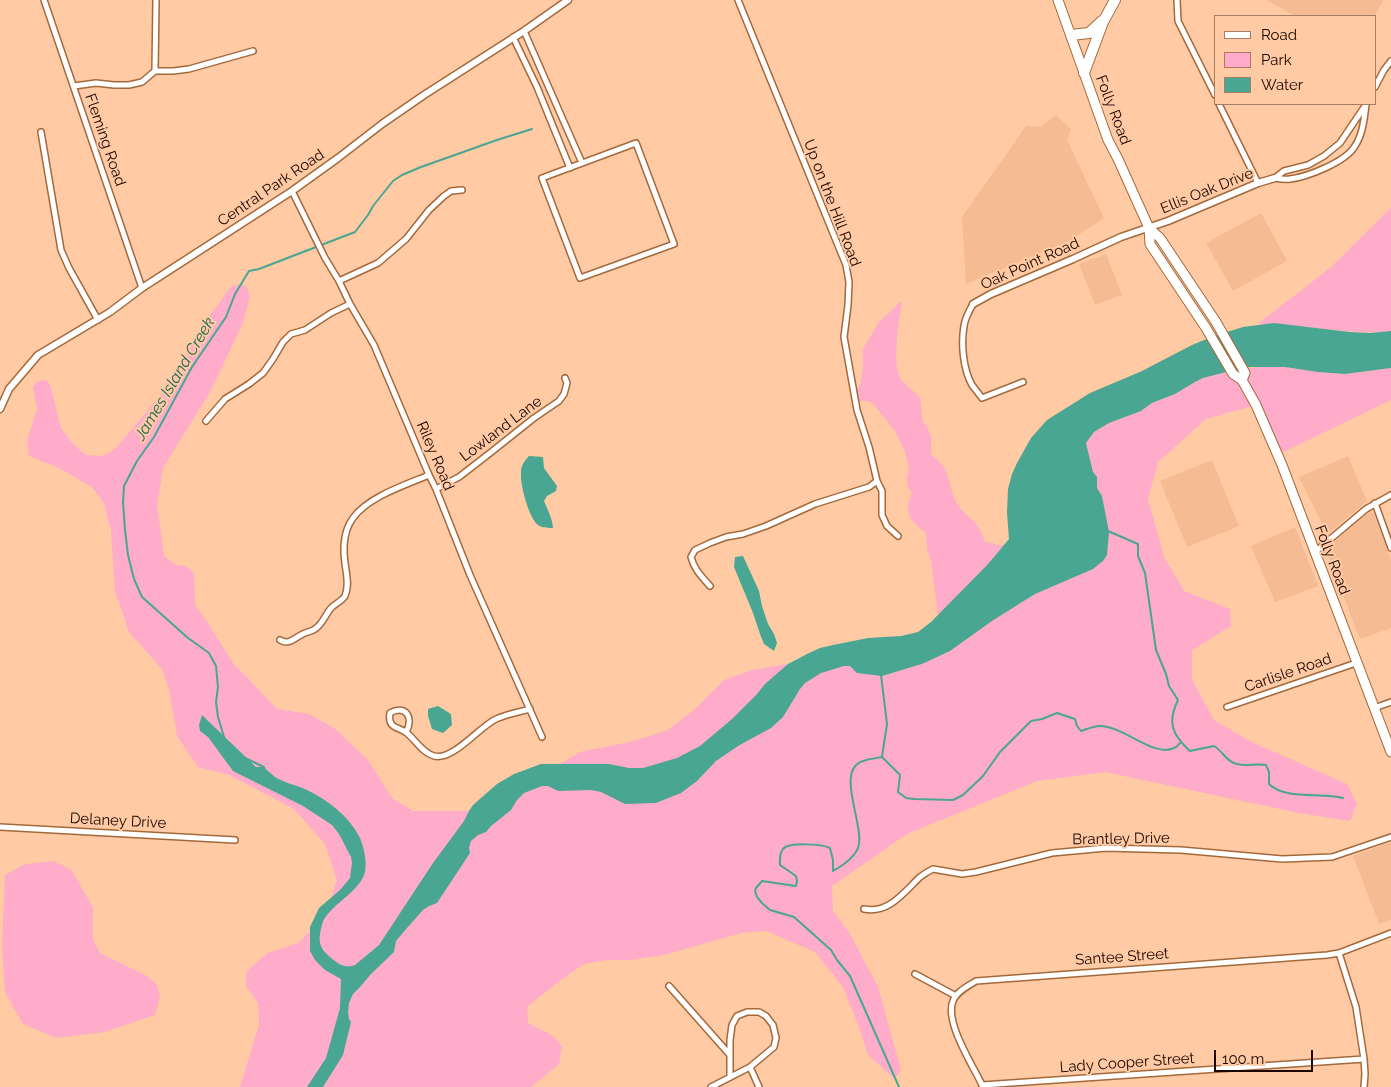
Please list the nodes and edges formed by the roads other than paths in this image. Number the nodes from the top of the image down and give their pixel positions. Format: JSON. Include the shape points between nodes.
{"nodes":[{"id":1,"x":44,"y":0,"type":"edge"},
{"id":2,"x":156,"y":0,"type":"edge"},
{"id":3,"x":568,"y":0,"type":"edge"},
{"id":4,"x":738,"y":0,"type":"edge"},
{"id":5,"x":1058,"y":0,"type":"edge"},
{"id":6,"x":1115,"y":0,"type":"edge"},
{"id":7,"x":1177,"y":0,"type":"edge"},
{"id":8,"x":1105,"y":18,"type":"junction"},
{"id":9,"x":524,"y":31,"type":"junction"},
{"id":10,"x":1070,"y":35,"type":"junction"},
{"id":11,"x":513,"y":37,"type":"junction"},
{"id":12,"x":253,"y":51,"type":"dead end"},
{"id":13,"x":1391,"y":61,"type":"edge"},
{"id":14,"x":155,"y":71,"type":"junction"},
{"id":15,"x":1084,"y":74,"type":"junction"},
{"id":16,"x":1376,"y":85,"type":"edge"},
{"id":17,"x":74,"y":86,"type":"junction"},
{"id":18,"x":1214,"y":93,"type":"edge"},
{"id":19,"x":1220,"y":105,"type":"edge"},
{"id":20,"x":1365,"y":105,"type":"edge"},
{"id":21,"x":1366,"y":105,"type":"edge"},
{"id":22,"x":41,"y":132,"type":"dead end"},
{"id":23,"x":582,"y":163,"type":"junction"},
{"id":24,"x":570,"y":168,"type":"junction"},
{"id":25,"x":1275,"y":178,"type":"junction"},
{"id":26,"x":1258,"y":183,"type":"junction"},
{"id":27,"x":292,"y":190,"type":"junction"},
{"id":28,"x":462,"y":190,"type":"dead end"},
{"id":29,"x":1148,"y":228,"type":"junction"},
{"id":30,"x":339,"y":281,"type":"junction"},
{"id":31,"x":142,"y":288,"type":"junction"},
{"id":32,"x":350,"y":304,"type":"junction"},
{"id":33,"x":973,"y":304,"type":"joint"},
{"id":34,"x":98,"y":320,"type":"junction"},
{"id":35,"x":565,"y":378,"type":"dead end"},
{"id":36,"x":1242,"y":380,"type":"junction"},
{"id":37,"x":1023,"y":382,"type":"dead end"},
{"id":38,"x":0,"y":409,"type":"edge"},
{"id":39,"x":206,"y":421,"type":"dead end"},
{"id":40,"x":428,"y":475,"type":"junction"},
{"id":41,"x":877,"y":481,"type":"junction"},
{"id":42,"x":436,"y":489,"type":"junction"},
{"id":43,"x":1391,"y":495,"type":"edge"},
{"id":44,"x":1374,"y":503,"type":"junction"},
{"id":45,"x":898,"y":536,"type":"dead end"},
{"id":46,"x":1391,"y":548,"type":"edge"},
{"id":47,"x":1314,"y":552,"type":"junction"},
{"id":48,"x":710,"y":586,"type":"dead end"},
{"id":49,"x":280,"y":640,"type":"dead end"},
{"id":50,"x":1356,"y":663,"type":"junction"},
{"id":51,"x":1391,"y":702,"type":"edge"},
{"id":52,"x":1227,"y":707,"type":"dead end"},
{"id":53,"x":1374,"y":708,"type":"junction"},
{"id":54,"x":530,"y":709,"type":"junction"},
{"id":55,"x":406,"y":732,"type":"junction"},
{"id":56,"x":542,"y":737,"type":"dead end"},
{"id":57,"x":1391,"y":752,"type":"edge"},
{"id":58,"x":0,"y":827,"type":"edge"},
{"id":59,"x":1391,"y":837,"type":"edge"},
{"id":60,"x":235,"y":840,"type":"dead end"},
{"id":61,"x":864,"y":909,"type":"dead end"},
{"id":62,"x":1391,"y":933,"type":"edge"},
{"id":63,"x":1339,"y":953,"type":"junction"},
{"id":64,"x":915,"y":974,"type":"dead end"},
{"id":65,"x":669,"y":986,"type":"dead end"},
{"id":66,"x":956,"y":996,"type":"junction"},
{"id":67,"x":730,"y":1056,"type":"junction"},
{"id":68,"x":1364,"y":1059,"type":"junction"},
{"id":69,"x":750,"y":1067,"type":"junction"},
{"id":70,"x":730,"y":1077,"type":"junction"},
{"id":71,"x":983,"y":1086,"type":"edge"},
{"id":72,"x":711,"y":1087,"type":"edge"},
{"id":73,"x":759,"y":1087,"type":"edge"},
{"id":74,"x":1364,"y":1087,"type":"edge"}],
"edges":[{"from":1,"to":17,"type":"street","name":"Fleming Road"},
{"from":2,"to":14,"type":"street"},
{"from":3,"to":9,"type":"street","name":"Central Park Road"},
{"from":4,"to":41,"type":"street","name":"Up on the Hill Road","via":[[846,265],[849,282],[844,337],[858,413]]},
{"from":5,"to":10,"type":"main road","name":"Folly Road"},
{"from":6,"to":8,"type":"highway"},
{"from":7,"to":18,"type":"street","via":[[1178,21]]},
{"from":8,"to":10,"type":"highway","via":[[1089,33]]},
{"from":8,"to":15,"type":"highway"},
{"from":9,"to":11,"type":"street","name":"Central Park Road"},
{"from":9,"to":23,"type":"street"},
{"from":10,"to":15,"type":"main road","name":"Folly Road"},
{"from":11,"to":24,"type":"street"},
{"from":11,"to":27,"type":"street","name":"Central Park Road","via":[[403,110]]},
{"from":12,"to":14,"type":"street","via":[[189,69]]},
{"from":13,"to":16,"type":"street"},
{"from":14,"to":17,"type":"street","via":[[142,82],[129,85],[96,83]]},
{"from":15,"to":29,"type":"main road","name":"Folly Road","via":[[1108,140]]},
{"from":17,"to":31,"type":"street","name":"Fleming Road"},
{"from":19,"to":26,"type":"street"},
{"from":20,"to":25,"type":"street","name":"Ellis Oak Drive","via":[[1340,142],[1324,156]]},
{"from":21,"to":25,"type":"street","name":"Ellis Oak Drive","via":[[1361,135],[1354,148],[1339,161],[1289,180]]},
{"from":22,"to":34,"type":"street","via":[[61,250]]},
{"from":23,"to":24,"type":"street"},
{"from":23,"to":24,"type":"street","via":[[636,143],[674,244],[580,278],[542,178]]},
{"from":25,"to":26,"type":"street","name":"Ellis Oak Drive"},
{"from":26,"to":29,"type":"street","name":"Ellis Oak Drive"},
{"from":27,"to":30,"type":"street","name":"Riley Road"},
{"from":27,"to":31,"type":"street","name":"Central Park Road"},
{"from":28,"to":30,"type":"street","via":[[451,191],[444,196],[406,239],[378,263]]},
{"from":29,"to":33,"type":"street","name":"Oak Point Road","via":[[1121,237]]},
{"from":29,"to":36,"type":"main road","name":"Folly Road","via":[[1150,244],[1233,374]]},
{"from":29,"to":36,"type":"main road","name":"Folly Road","via":[[1160,238],[1216,322],[1245,373]]},
{"from":30,"to":32,"type":"street","name":"Riley Road"},
{"from":31,"to":34,"type":"street","name":"Central Park Road"},
{"from":32,"to":39,"type":"street","via":[[291,334],[263,373],[225,399]]},
{"from":32,"to":40,"type":"street","name":"Riley Road","via":[[374,345]]},
{"from":33,"to":37,"type":"street","name":"Oak Point Road","via":[[964,325],[963,345],[972,385],[982,398]]},
{"from":34,"to":38,"type":"street","name":"Central Park Road","via":[[38,355],[9,389]]},
{"from":35,"to":42,"type":"street","name":"Lowland Lane","via":[[567,383],[560,401],[459,477]]},
{"from":36,"to":47,"type":"main road","name":"Folly Road","via":[[1274,447]]},
{"from":40,"to":42,"type":"street","name":"Riley Road"},
{"from":40,"to":49,"type":"street","via":[[380,497],[353,518],[343,549],[348,585],[345,597],[331,608],[315,629],[291,641]]},
{"from":41,"to":45,"type":"street","name":"Up on the Hill Road","via":[[882,491],[882,515],[887,526]]},
{"from":41,"to":48,"type":"street","via":[[869,487],[695,550],[690,557],[693,566]]},
{"from":42,"to":54,"type":"street","name":"Riley Road"},
{"from":43,"to":44,"type":"street"},
{"from":44,"to":46,"type":"street"},
{"from":44,"to":47,"type":"street"},
{"from":47,"to":50,"type":"main road","name":"Folly Road"},
{"from":50,"to":52,"type":"street","name":"Carlisle Road"},
{"from":50,"to":53,"type":"main road","name":"Folly Road"},
{"from":51,"to":53,"type":"street"},
{"from":53,"to":57,"type":"main road","name":"Folly Road"},
{"from":54,"to":55,"type":"street","via":[[497,719],[445,756],[429,754]]},
{"from":54,"to":56,"type":"street","name":"Riley Road"},
{"from":55,"to":55,"type":"street","via":[[391,723],[390,713],[406,712],[410,722]]},
{"from":58,"to":60,"type":"street","name":"Delaney Drive"},
{"from":59,"to":61,"type":"street","name":"Brantley Drive","via":[[1332,857],[1282,859],[1181,850],[1106,848],[1052,853],[962,874],[934,869],[922,875],[884,908]]},
{"from":62,"to":63,"type":"street","name":"Santee Street"},
{"from":63,"to":66,"type":"street","name":"Santee Street","via":[[982,980],[967,986]]},
{"from":63,"to":68,"type":"street","via":[[1356,1007]]},
{"from":64,"to":66,"type":"street"},
{"from":65,"to":67,"type":"street"},
{"from":66,"to":71,"type":"street","via":[[952,1002],[951,1018],[955,1032]]},
{"from":67,"to":69,"type":"street","via":[[732,1025],[737,1016],[759,1012],[766,1016],[776,1038],[774,1047]]},
{"from":67,"to":70,"type":"street"},
{"from":68,"to":71,"type":"street","name":"Lady Cooper Street"},
{"from":68,"to":74,"type":"street"},
{"from":69,"to":70,"type":"street"},
{"from":69,"to":73,"type":"street"},
{"from":70,"to":72,"type":"street"}]}
